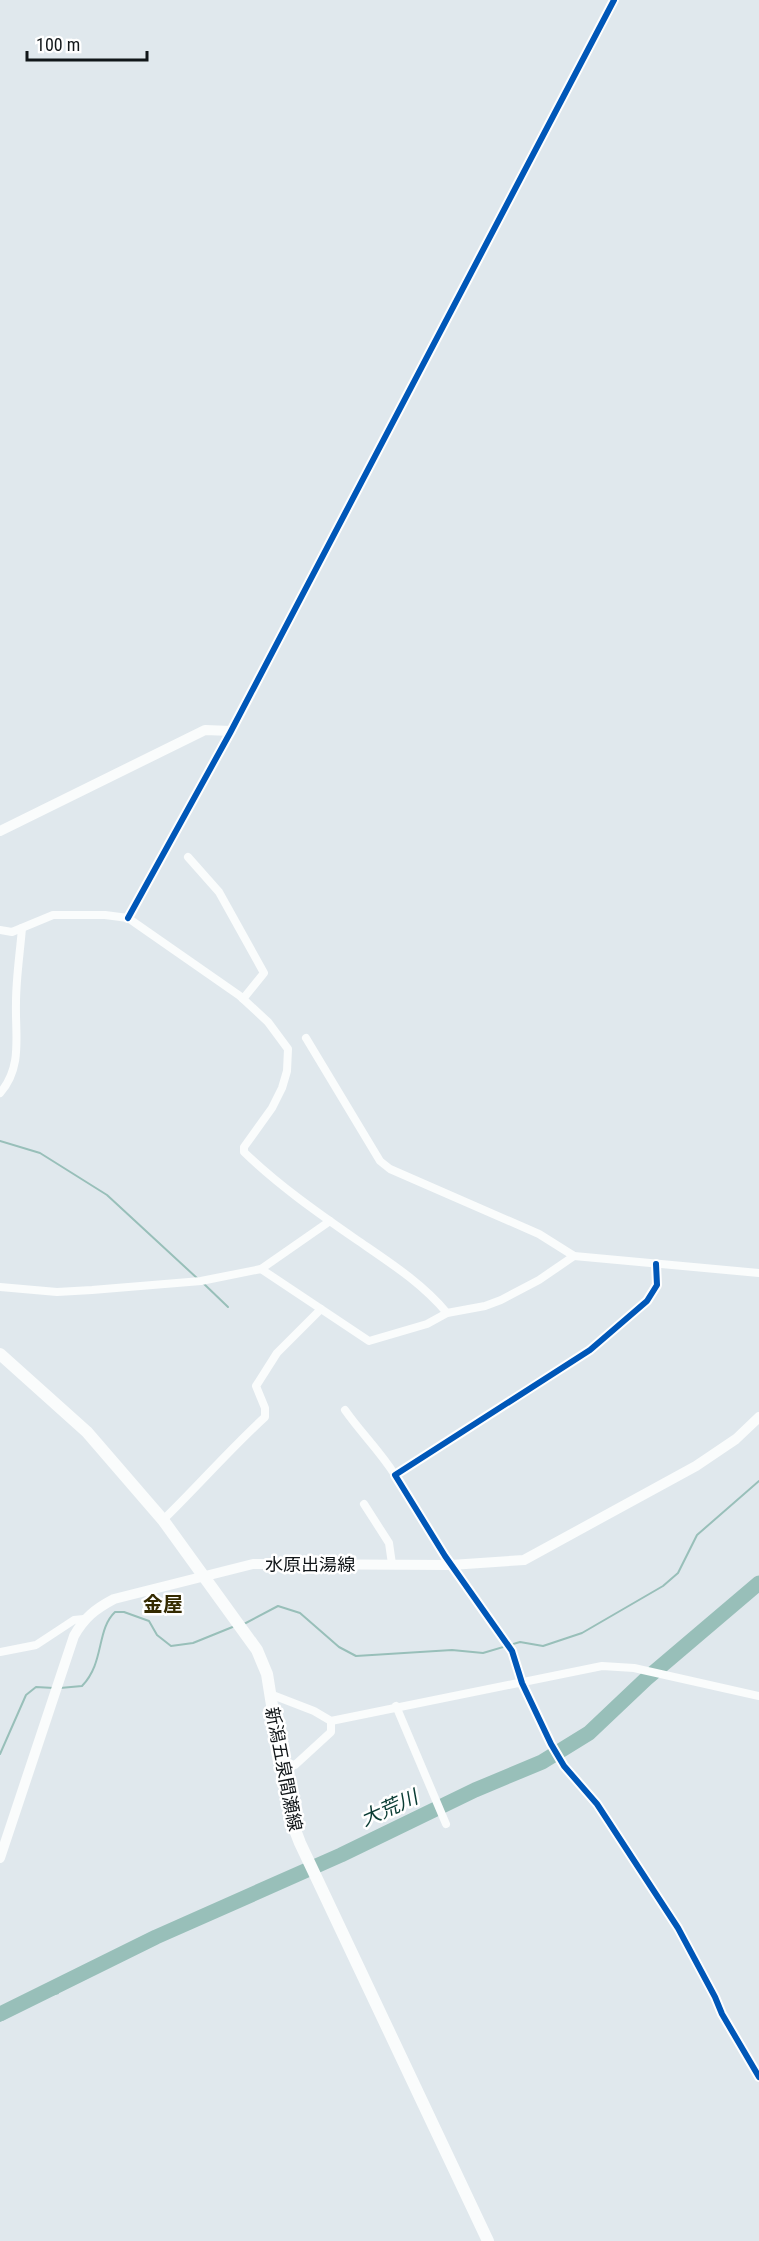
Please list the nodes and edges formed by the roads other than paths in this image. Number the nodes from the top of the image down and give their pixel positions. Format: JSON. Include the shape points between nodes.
{"nodes":[{"id":1,"x":614,"y":0,"type":"edge"},
{"id":2,"x":231,"y":731,"type":"junction"},
{"id":3,"x":0,"y":831,"type":"edge"},
{"id":4,"x":188,"y":857,"type":"dead end"},
{"id":5,"x":128,"y":918,"type":"junction"},
{"id":6,"x":22,"y":928,"type":"junction"},
{"id":7,"x":0,"y":930,"type":"edge"},
{"id":8,"x":243,"y":999,"type":"junction"},
{"id":9,"x":306,"y":1038,"type":"dead end"},
{"id":10,"x":0,"y":1093,"type":"edge"},
{"id":11,"x":330,"y":1221,"type":"junction"},
{"id":12,"x":574,"y":1256,"type":"junction"},
{"id":13,"x":656,"y":1264,"type":"junction"},
{"id":14,"x":261,"y":1269,"type":"junction"},
{"id":15,"x":759,"y":1273,"type":"edge"},
{"id":16,"x":0,"y":1287,"type":"edge"},
{"id":17,"x":321,"y":1309,"type":"junction"},
{"id":18,"x":447,"y":1313,"type":"junction"},
{"id":19,"x":0,"y":1354,"type":"edge"},
{"id":20,"x":345,"y":1410,"type":"dead end"},
{"id":21,"x":759,"y":1416,"type":"edge"},
{"id":22,"x":395,"y":1475,"type":"junction"},
{"id":23,"x":364,"y":1504,"type":"dead end"},
{"id":24,"x":163,"y":1520,"type":"junction"},
{"id":25,"x":392,"y":1564,"type":"junction"},
{"id":26,"x":452,"y":1565,"type":"junction"},
{"id":27,"x":203,"y":1576,"type":"junction"},
{"id":28,"x":84,"y":1619,"type":"junction"},
{"id":29,"x":0,"y":1652,"type":"edge"},
{"id":30,"x":522,"y":1683,"type":"junction"},
{"id":31,"x":270,"y":1694,"type":"junction"},
{"id":32,"x":759,"y":1696,"type":"edge"},
{"id":33,"x":396,"y":1706,"type":"junction"},
{"id":34,"x":331,"y":1721,"type":"junction"},
{"id":35,"x":282,"y":1761,"type":"junction"},
{"id":36,"x":446,"y":1823,"type":"dead end"},
{"id":37,"x":0,"y":1858,"type":"edge"},
{"id":38,"x":759,"y":2077,"type":"edge"},
{"id":39,"x":488,"y":2241,"type":"edge"}],
"edges":[{"from":1,"to":2,"type":"street"},
{"from":2,"to":3,"type":"main road","via":[[205,730]]},
{"from":2,"to":5,"type":"street"},
{"from":4,"to":8,"type":"street","via":[[219,892],[264,973]]},
{"from":5,"to":6,"type":"street","via":[[53,915]]},
{"from":5,"to":8,"type":"street"},
{"from":6,"to":7,"type":"street","via":[[5,933]]},
{"from":6,"to":10,"type":"street","via":[[16,1061],[11,1078]]},
{"from":8,"to":11,"type":"street","via":[[268,1022],[288,1049],[282,1088],[244,1152]]},
{"from":9,"to":12,"type":"street","via":[[385,1165],[540,1234]]},
{"from":11,"to":14,"type":"street"},
{"from":11,"to":18,"type":"street","via":[[404,1272]]},
{"from":12,"to":13,"type":"street"},
{"from":12,"to":18,"type":"street","via":[[501,1300]]},
{"from":13,"to":15,"type":"street"},
{"from":13,"to":22,"type":"street","via":[[655,1290],[590,1350]]},
{"from":14,"to":16,"type":"street","via":[[199,1281],[57,1292]]},
{"from":14,"to":17,"type":"street"},
{"from":17,"to":18,"type":"street","via":[[369,1341],[427,1324]]},
{"from":17,"to":24,"type":"street","via":[[277,1353],[256,1386],[265,1417]]},
{"from":19,"to":24,"type":"main road","name":"新潟五泉間瀬線","via":[[87,1432]]},
{"from":20,"to":22,"type":"street"},
{"from":21,"to":26,"type":"main road","name":"水原出湯線","via":[[736,1439],[706,1460],[524,1560]]},
{"from":22,"to":26,"type":"street"},
{"from":23,"to":25,"type":"street","via":[[389,1543]]},
{"from":24,"to":27,"type":"main road","name":"新潟五泉間瀬線"},
{"from":25,"to":26,"type":"main road","name":"水原出湯線"},
{"from":25,"to":27,"type":"main road","name":"水原出湯線","via":[[253,1564]]},
{"from":26,"to":30,"type":"street","via":[[511,1649]]},
{"from":27,"to":28,"type":"main road","name":"水原出湯線","via":[[114,1599]]},
{"from":27,"to":31,"type":"main road","name":"新潟五泉間瀬線","via":[[263,1661]]},
{"from":28,"to":29,"type":"street","via":[[74,1620],[36,1645]]},
{"from":28,"to":37,"type":"main road","name":"水原出湯線","via":[[74,1636]]},
{"from":30,"to":32,"type":"street","via":[[602,1666],[634,1668]]},
{"from":30,"to":33,"type":"street"},
{"from":30,"to":38,"type":"street","via":[[564,1766],[597,1804],[678,1928]]},
{"from":31,"to":34,"type":"street"},
{"from":31,"to":35,"type":"main road","name":"新潟五泉間瀬線"},
{"from":33,"to":34,"type":"street"},
{"from":33,"to":36,"type":"street"},
{"from":34,"to":35,"type":"street","via":[[331,1732],[295,1765]]},
{"from":35,"to":39,"type":"main road","name":"新潟五泉間瀬線","via":[[290,1817],[300,1843]]}]}
